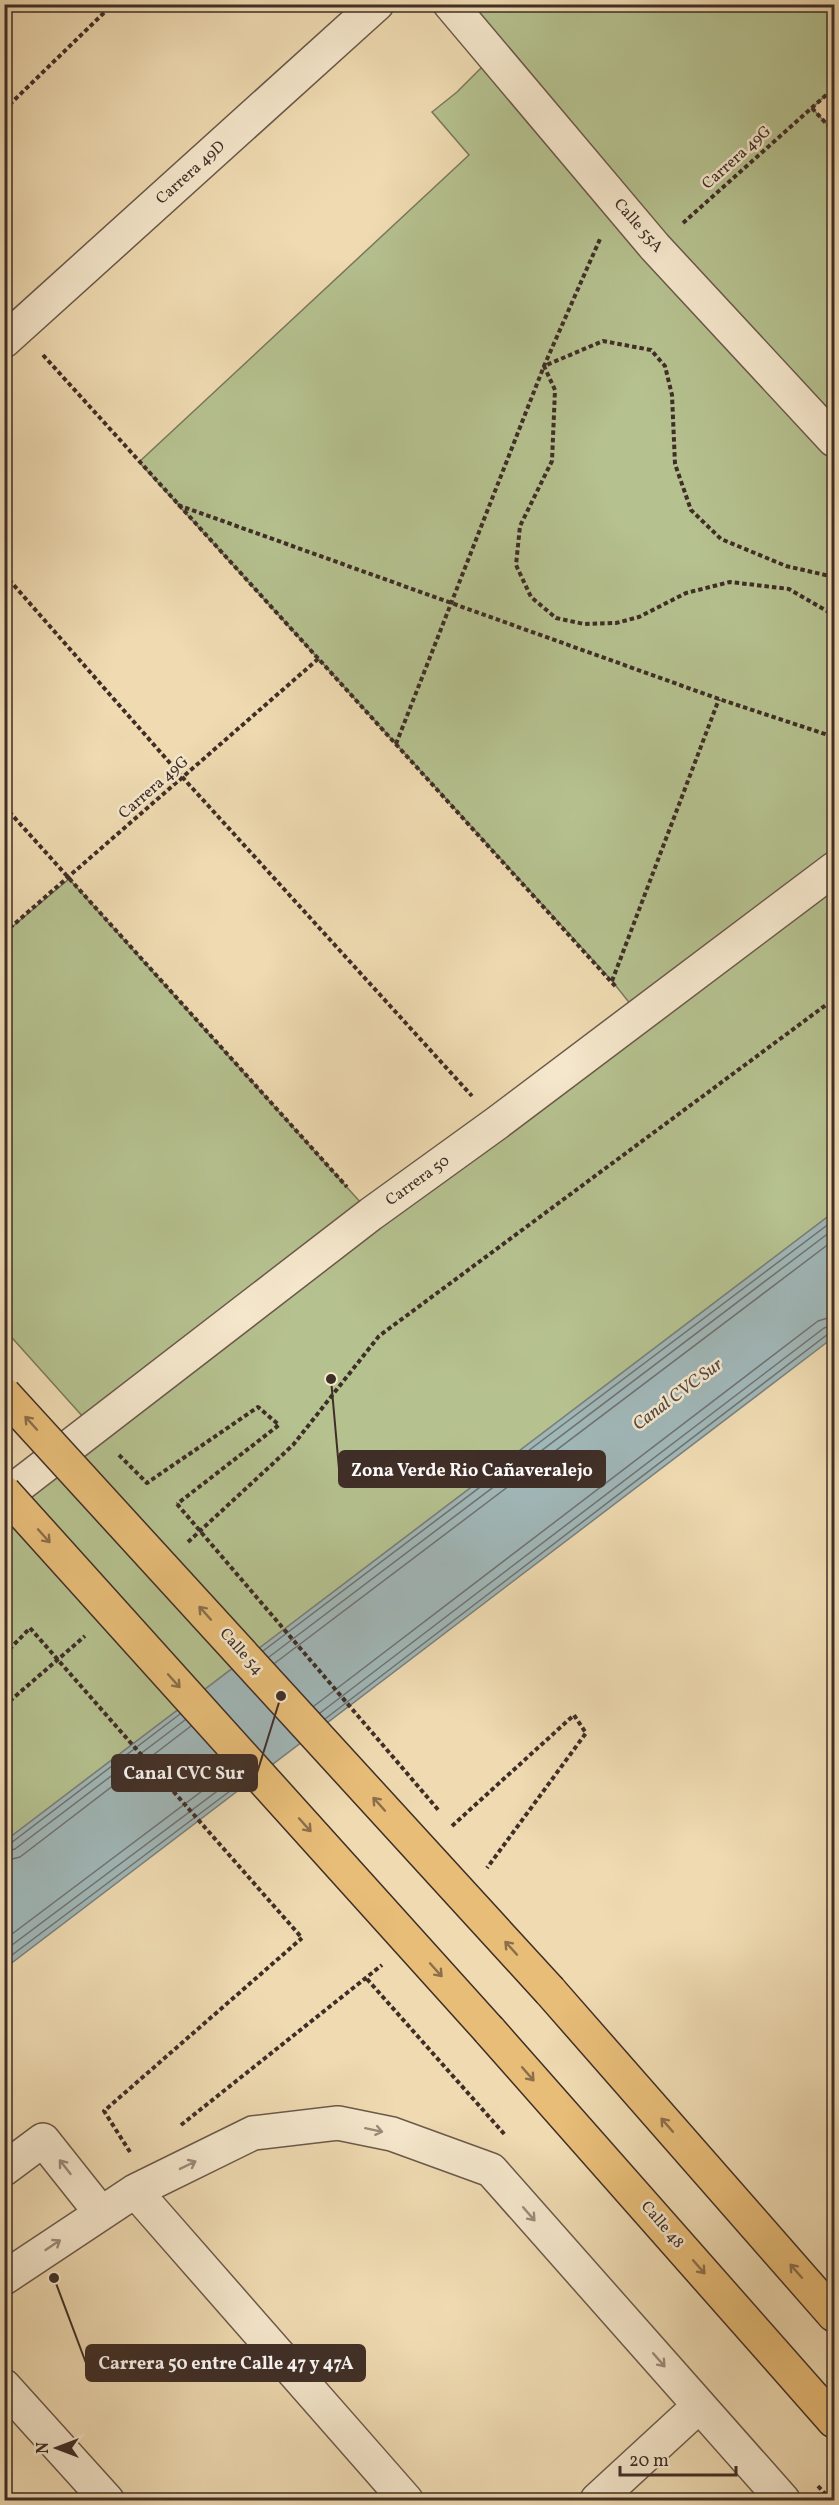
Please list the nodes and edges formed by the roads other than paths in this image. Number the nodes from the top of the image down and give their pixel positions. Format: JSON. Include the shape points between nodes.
{"nodes":[{"id":1,"x":377,"y":4,"type":"edge"},
{"id":2,"x":450,"y":4,"type":"edge"},
{"id":3,"x":4,"y":341,"type":"edge"},
{"id":4,"x":834,"y":440,"type":"edge"},
{"id":5,"x":834,"y":869,"type":"edge"},
{"id":6,"x":4,"y":1394,"type":"edge"},
{"id":7,"x":4,"y":1495,"type":"edge"},
{"id":8,"x":4,"y":2169,"type":"edge"},
{"id":9,"x":143,"y":2187,"type":"junction"},
{"id":10,"x":101,"y":2213,"type":"junction"},
{"id":11,"x":4,"y":2278,"type":"edge"},
{"id":12,"x":834,"y":2315,"type":"edge"},
{"id":13,"x":4,"y":2386,"type":"edge"},
{"id":14,"x":699,"y":2406,"type":"junction"},
{"id":15,"x":834,"y":2421,"type":"edge"},
{"id":16,"x":107,"y":2500,"type":"edge"},
{"id":17,"x":406,"y":2500,"type":"edge"},
{"id":18,"x":597,"y":2500,"type":"edge"},
{"id":19,"x":783,"y":2500,"type":"edge"}],
"edges":[{"from":1,"to":3,"type":"street","name":"Carrera 49D"},
{"from":2,"to":4,"type":"street","name":"Calle 55A","via":[[655,247]]},
{"from":5,"to":7,"type":"street","name":"Carrera 50","via":[[371,1214]]},
{"from":12,"to":6,"type":"main road","name":"Calle 54","one_way":true,"bridge":true,"via":[[550,1991]]},
{"from":7,"to":15,"type":"main road","name":"Calle 48","one_way":true,"bridge":true,"via":[[489,2030]]},
{"from":10,"to":8,"type":"street","one_way":true,"via":[[43,2140]]},
{"from":9,"to":10,"type":"street"},
{"from":9,"to":14,"type":"street","one_way":true,"via":[[253,2133],[338,2123],[392,2134],[491,2170]]},
{"from":9,"to":17,"type":"street"},
{"from":11,"to":10,"type":"street","one_way":true},
{"from":13,"to":16,"type":"street"},
{"from":14,"to":18,"type":"street"},
{"from":14,"to":19,"type":"street"}]}
